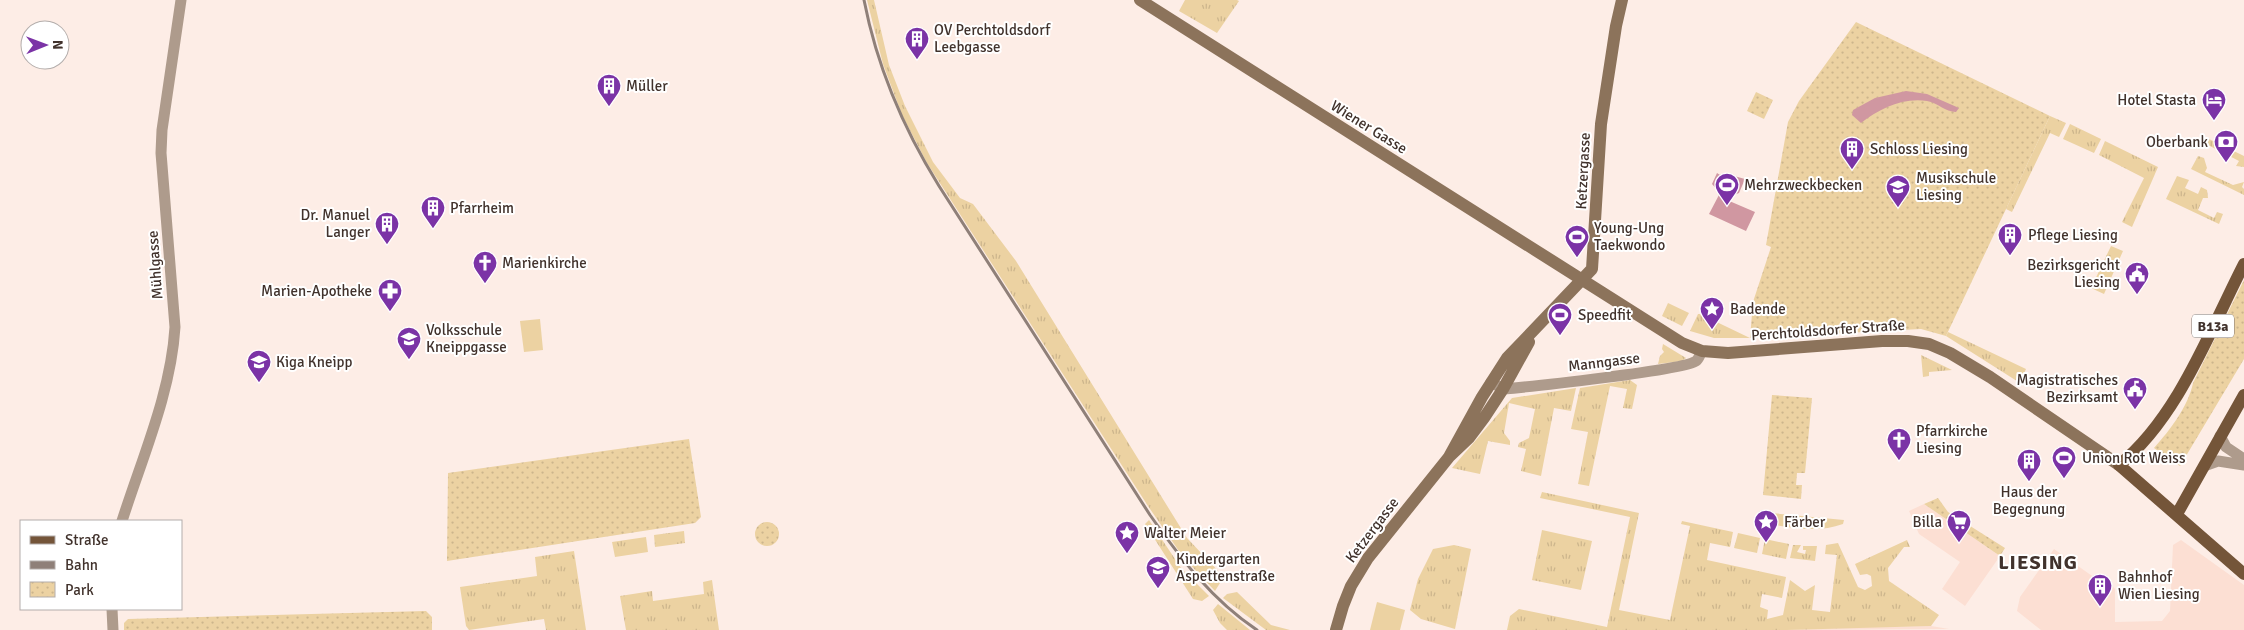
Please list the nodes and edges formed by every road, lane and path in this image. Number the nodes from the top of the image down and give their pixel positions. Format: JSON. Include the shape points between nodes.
{"nodes":[{"id":1,"x":181,"y":0,"type":"edge"},
{"id":2,"x":1140,"y":0,"type":"edge"},
{"id":3,"x":1622,"y":0,"type":"edge"},
{"id":4,"x":2244,"y":264,"type":"edge"},
{"id":5,"x":1583,"y":280,"type":"junction"},
{"id":6,"x":1539,"y":325,"type":"junction"},
{"id":7,"x":1702,"y":351,"type":"junction"},
{"id":8,"x":1491,"y":382,"type":"junction"},
{"id":9,"x":1504,"y":389,"type":"junction"},
{"id":10,"x":2244,"y":395,"type":"edge"},
{"id":11,"x":2220,"y":436,"type":"junction"},
{"id":12,"x":1449,"y":457,"type":"junction"},
{"id":13,"x":2244,"y":459,"type":"edge"},
{"id":14,"x":2119,"y":465,"type":"junction"},
{"id":15,"x":2244,"y":465,"type":"edge"},
{"id":16,"x":2204,"y":466,"type":"junction"},
{"id":17,"x":2177,"y":514,"type":"junction"},
{"id":18,"x":122,"y":520,"type":"edge"},
{"id":19,"x":2244,"y":574,"type":"edge"},
{"id":20,"x":112,"y":610,"type":"edge"},
{"id":21,"x":113,"y":630,"type":"edge"},
{"id":22,"x":1336,"y":630,"type":"edge"}],
"edges":[{"from":1,"to":18,"type":"street","name":"Mühlgasse","via":[[161,153],[174,349],[157,415]]},
{"from":2,"to":5,"type":"main road","name":"Wiener Gasse"},
{"from":3,"to":5,"type":"main road","name":"Ketzergasse","via":[[1601,124],[1593,264]]},
{"from":4,"to":14,"type":"main road","number":"B13a","via":[[2165,415],[2142,446]]},
{"from":5,"to":6,"type":"main road","name":"Ketzergasse"},
{"from":5,"to":7,"type":"main road","name":"Perchtoldsdorfer Straße","via":[[1663,333]]},
{"from":6,"to":8,"type":"main road","name":"Ketzergasse","via":[[1507,358]]},
{"from":6,"to":9,"type":"main road","name":"Ketzergasse"},
{"from":7,"to":9,"type":"street","name":"Manngasse","via":[[1699,359],[1692,363]]},
{"from":7,"to":14,"type":"main road","name":"Perchtoldsdorfer Straße","via":[[1728,353],[1882,341],[1929,344],[1990,377]]},
{"from":8,"to":9,"type":"street"},
{"from":8,"to":12,"type":"main road","name":"Ketzergasse"},
{"from":9,"to":12,"type":"main road","name":"Ketzergasse","via":[[1469,438]]},
{"from":10,"to":11,"type":"main road"},
{"from":11,"to":13,"type":"street","via":[[2226,447]]},
{"from":11,"to":16,"type":"main road"},
{"from":12,"to":22,"type":"main road","name":"Ketzergasse","via":[[1368,558],[1351,586]]},
{"from":14,"to":17,"type":"main road"},
{"from":15,"to":16,"type":"street","via":[[2218,461]]},
{"from":16,"to":17,"type":"main road"},
{"from":17,"to":19,"type":"main road"},
{"from":20,"to":21,"type":"street"}]}
